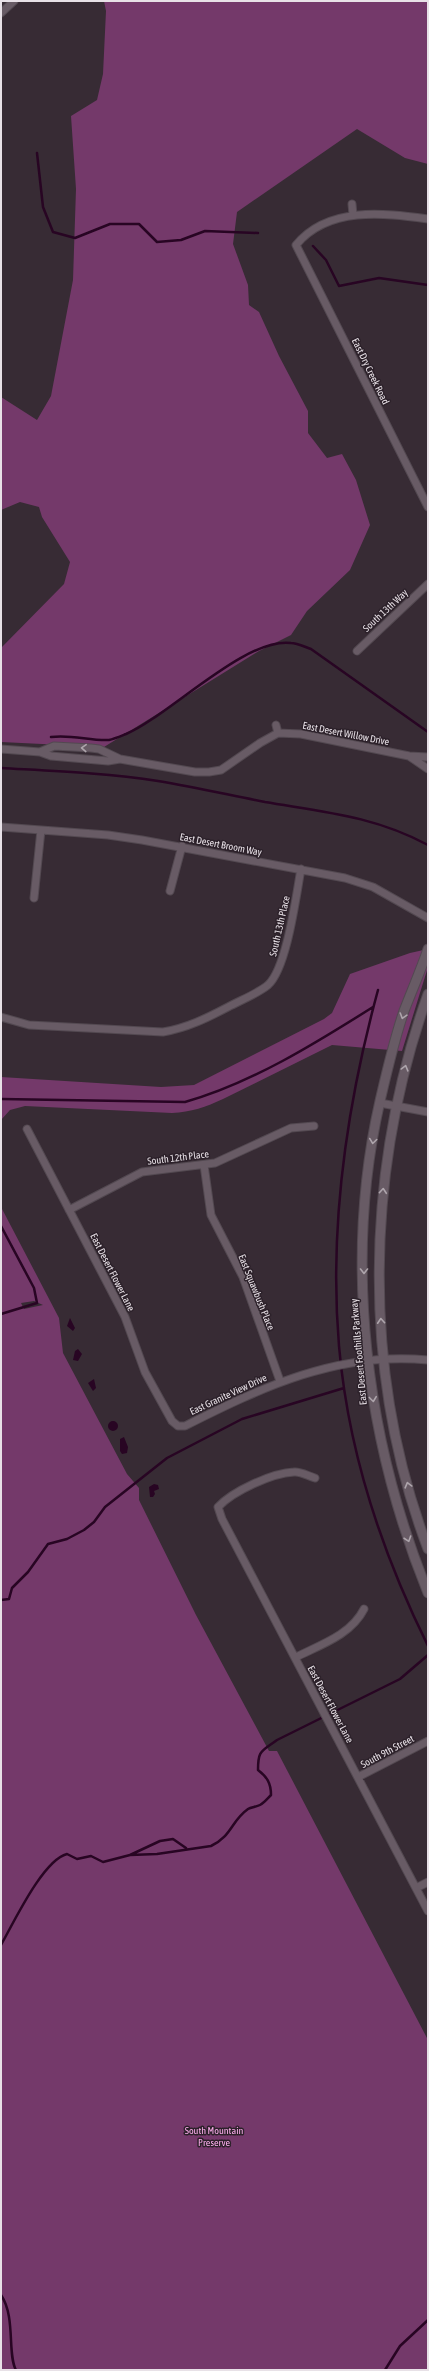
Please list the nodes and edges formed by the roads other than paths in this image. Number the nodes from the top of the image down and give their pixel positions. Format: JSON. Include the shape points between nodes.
{"nodes":[{"id":1,"x":14,"y":1,"type":"edge"},
{"id":2,"x":1,"y":13,"type":"edge"},
{"id":3,"x":352,"y":204,"type":"dead end"},
{"id":4,"x":353,"y":215,"type":"junction"},
{"id":5,"x":428,"y":219,"type":"edge"},
{"id":6,"x":428,"y":507,"type":"edge"},
{"id":7,"x":428,"y":584,"type":"edge"},
{"id":8,"x":357,"y":651,"type":"dead end"},
{"id":9,"x":276,"y":725,"type":"dead end"},
{"id":10,"x":278,"y":733,"type":"junction"},
{"id":11,"x":1,"y":749,"type":"edge"},
{"id":12,"x":40,"y":752,"type":"junction"},
{"id":13,"x":409,"y":756,"type":"junction"},
{"id":14,"x":428,"y":757,"type":"edge"},
{"id":15,"x":120,"y":759,"type":"junction"},
{"id":16,"x":428,"y":769,"type":"edge"},
{"id":17,"x":1,"y":827,"type":"edge"},
{"id":18,"x":41,"y":830,"type":"junction"},
{"id":19,"x":182,"y":846,"type":"junction"},
{"id":20,"x":301,"y":869,"type":"junction"},
{"id":21,"x":170,"y":891,"type":"dead end"},
{"id":22,"x":34,"y":898,"type":"dead end"},
{"id":23,"x":428,"y":918,"type":"edge"},
{"id":24,"x":428,"y":949,"type":"edge"},
{"id":25,"x":428,"y":994,"type":"edge"},
{"id":26,"x":1,"y":1017,"type":"edge"},
{"id":27,"x":380,"y":1103,"type":"junction"},
{"id":28,"x":395,"y":1106,"type":"junction"},
{"id":29,"x":428,"y":1112,"type":"edge"},
{"id":30,"x":314,"y":1126,"type":"dead end"},
{"id":31,"x":27,"y":1129,"type":"dead end"},
{"id":32,"x":204,"y":1166,"type":"junction"},
{"id":33,"x":70,"y":1210,"type":"junction"},
{"id":34,"x":384,"y":1360,"type":"junction"},
{"id":35,"x":428,"y":1360,"type":"edge"},
{"id":36,"x":369,"y":1361,"type":"junction"},
{"id":37,"x":280,"y":1381,"type":"junction"},
{"id":38,"x":178,"y":1426,"type":"joint"},
{"id":39,"x":315,"y":1478,"type":"dead end"},
{"id":40,"x":417,"y":1517,"type":"junction"},
{"id":41,"x":402,"y":1520,"type":"junction"},
{"id":42,"x":428,"y":1549,"type":"edge"},
{"id":43,"x":428,"y":1593,"type":"edge"},
{"id":44,"x":364,"y":1610,"type":"dead end"},
{"id":45,"x":296,"y":1657,"type":"junction"},
{"id":46,"x":427,"y":1740,"type":"edge"},
{"id":47,"x":358,"y":1777,"type":"junction"},
{"id":48,"x":428,"y":1882,"type":"edge"},
{"id":49,"x":416,"y":1888,"type":"junction"},
{"id":50,"x":428,"y":1911,"type":"edge"}],
"edges":[{"from":1,"to":2,"type":"street"},
{"from":3,"to":4,"type":"street"},
{"from":4,"to":5,"type":"street","via":[[375,213]]},
{"from":4,"to":6,"type":"street","name":"East Dry Creek Road","via":[[306,232],[296,245]]},
{"from":7,"to":8,"type":"street","name":"South 13th Way"},
{"from":9,"to":10,"type":"street"},
{"from":10,"to":13,"type":"street","name":"East Desert Willow Drive","via":[[301,734]]},
{"from":10,"to":15,"type":"street","via":[[221,770],[209,772],[195,772]]},
{"from":11,"to":12,"type":"street"},
{"from":12,"to":15,"type":"street","via":[[51,756],[108,761]]},
{"from":15,"to":12,"type":"street","one_way":true,"via":[[91,748],[54,746]]},
{"from":13,"to":14,"type":"street","name":"East Desert Willow Drive"},
{"from":13,"to":16,"type":"street","name":"East Desert Willow Drive"},
{"from":17,"to":18,"type":"street","name":"East Desert Broom Way"},
{"from":18,"to":19,"type":"street","name":"East Desert Broom Way","via":[[108,835]]},
{"from":18,"to":22,"type":"street"},
{"from":19,"to":20,"type":"street","name":"East Desert Broom Way"},
{"from":19,"to":21,"type":"street"},
{"from":20,"to":23,"type":"street","name":"East Desert Broom Way","via":[[373,887]]},
{"from":20,"to":26,"type":"street","name":"South 13th Place","via":[[278,971],[268,985],[202,1020],[182,1029],[163,1032],[29,1025]]},
{"from":24,"to":27,"type":"street","name":"East Desert Foothills Parkway","one_way":true,"via":[[404,1012]]},
{"from":28,"to":25,"type":"street","one_way":true},
{"from":27,"to":28,"type":"street"},
{"from":27,"to":36,"type":"street","name":"East Desert Foothills Parkway","one_way":true,"via":[[363,1232],[364,1302]]},
{"from":28,"to":29,"type":"street"},
{"from":34,"to":28,"type":"street","one_way":true,"via":[[379,1287],[380,1229],[384,1179]]},
{"from":30,"to":32,"type":"street","name":"South 12th Place","via":[[291,1128]]},
{"from":31,"to":33,"type":"street","name":"East Desert Flower Lane"},
{"from":32,"to":33,"type":"street","name":"South 12th Place","via":[[142,1172]]},
{"from":32,"to":37,"type":"street","name":"East Squawbush Place","via":[[211,1216],[243,1277]]},
{"from":33,"to":38,"type":"street","name":"East Desert Flower Lane","via":[[125,1317],[145,1372],[172,1422]]},
{"from":34,"to":35,"type":"street","name":"East Granite View Drive"},
{"from":34,"to":36,"type":"street","name":"East Granite View Drive"},
{"from":40,"to":34,"type":"street","one_way":true,"via":[[400,1456]]},
{"from":36,"to":37,"type":"street","name":"East Granite View Drive"},
{"from":36,"to":41,"type":"street","name":"East Desert Foothills Parkway","one_way":true,"via":[[374,1414]]},
{"from":37,"to":38,"type":"street","name":"East Granite View Drive","via":[[236,1399],[185,1426]]},
{"from":39,"to":45,"type":"street","name":"East Desert Flower Lane","via":[[296,1472],[273,1475],[225,1500],[218,1507]]},
{"from":40,"to":41,"type":"street"},
{"from":40,"to":42,"type":"street"},
{"from":41,"to":43,"type":"street","name":"East Desert Foothills Parkway","one_way":true},
{"from":44,"to":45,"type":"street","via":[[358,1621],[348,1630]]},
{"from":45,"to":47,"type":"street","name":"East Desert Flower Lane"},
{"from":46,"to":47,"type":"street","name":"South 9th Street"},
{"from":47,"to":49,"type":"street","name":"East Desert Flower Lane"},
{"from":48,"to":49,"type":"street"},
{"from":49,"to":50,"type":"street","name":"East Desert Flower Lane"}]}
